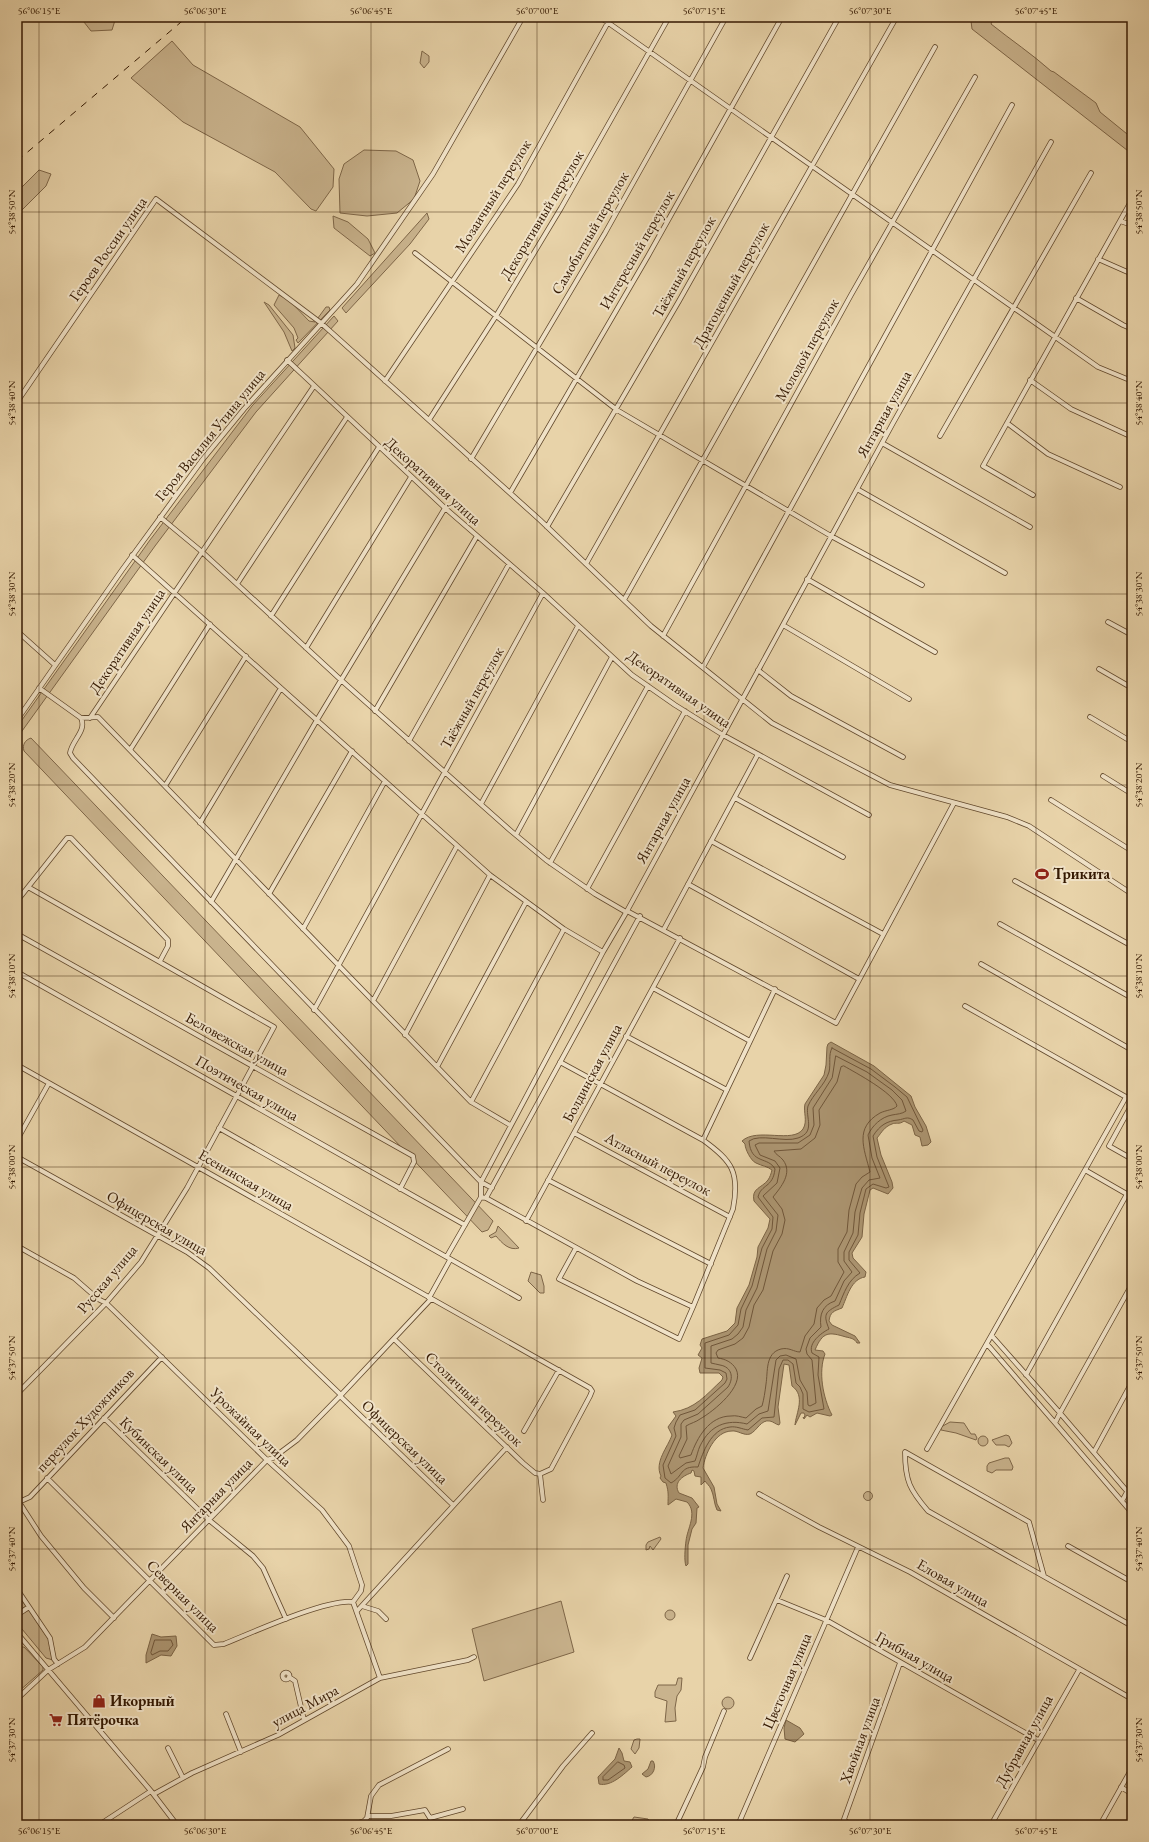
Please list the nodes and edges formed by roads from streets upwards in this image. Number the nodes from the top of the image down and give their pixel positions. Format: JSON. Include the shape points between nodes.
{"nodes":[{"id":1,"x":523,"y":17,"type":"edge"},
{"id":2,"x":600,"y":17,"type":"edge"},
{"id":3,"x":611,"y":17,"type":"edge"},
{"id":4,"x":669,"y":17,"type":"edge"},
{"id":5,"x":726,"y":17,"type":"edge"},
{"id":6,"x":782,"y":17,"type":"edge"},
{"id":7,"x":839,"y":17,"type":"edge"},
{"id":8,"x":896,"y":18,"type":"edge"},
{"id":9,"x":608,"y":22,"type":"junction"},
{"id":10,"x":935,"y":47,"type":"dead end"},
{"id":11,"x":650,"y":51,"type":"junction"},
{"id":12,"x":975,"y":77,"type":"dead end"},
{"id":13,"x":691,"y":79,"type":"junction"},
{"id":14,"x":1012,"y":105,"type":"dead end"},
{"id":15,"x":731,"y":108,"type":"junction"},
{"id":16,"x":771,"y":137,"type":"junction"},
{"id":17,"x":1051,"y":142,"type":"dead end"},
{"id":18,"x":812,"y":166,"type":"junction"},
{"id":19,"x":1091,"y":173,"type":"dead end"},
{"id":20,"x":852,"y":193,"type":"junction"},
{"id":21,"x":1130,"y":203,"type":"dead end"},
{"id":22,"x":1120,"y":221,"type":"junction"},
{"id":23,"x":892,"y":222,"type":"junction"},
{"id":24,"x":1132,"y":225,"type":"edge"},
{"id":25,"x":932,"y":249,"type":"junction"},
{"id":26,"x":415,"y":253,"type":"dead end"},
{"id":27,"x":1098,"y":260,"type":"junction"},
{"id":28,"x":1132,"y":274,"type":"edge"},
{"id":29,"x":974,"y":279,"type":"junction"},
{"id":30,"x":452,"y":282,"type":"junction"},
{"id":31,"x":1076,"y":298,"type":"junction"},
{"id":32,"x":1014,"y":308,"type":"junction"},
{"id":33,"x":496,"y":316,"type":"junction"},
{"id":34,"x":321,"y":324,"type":"junction"},
{"id":35,"x":1132,"y":329,"type":"edge"},
{"id":36,"x":1055,"y":336,"type":"junction"},
{"id":37,"x":538,"y":348,"type":"junction"},
{"id":38,"x":287,"y":360,"type":"junction"},
{"id":39,"x":577,"y":379,"type":"junction"},
{"id":40,"x":1030,"y":380,"type":"junction"},
{"id":41,"x":385,"y":381,"type":"junction"},
{"id":42,"x":1132,"y":382,"type":"edge"},
{"id":43,"x":314,"y":386,"type":"junction"},
{"id":44,"x":17,"y":402,"type":"edge"},
{"id":45,"x":617,"y":410,"type":"junction"},
{"id":46,"x":347,"y":417,"type":"junction"},
{"id":47,"x":429,"y":420,"type":"junction"},
{"id":48,"x":1006,"y":423,"type":"junction"},
{"id":49,"x":660,"y":435,"type":"junction"},
{"id":50,"x":940,"y":436,"type":"dead end"},
{"id":51,"x":1132,"y":437,"type":"edge"},
{"id":52,"x":882,"y":443,"type":"junction"},
{"id":53,"x":379,"y":447,"type":"junction"},
{"id":54,"x":471,"y":458,"type":"junction"},
{"id":55,"x":703,"y":460,"type":"junction"},
{"id":56,"x":412,"y":478,"type":"junction"},
{"id":57,"x":746,"y":485,"type":"junction"},
{"id":58,"x":1120,"y":487,"type":"dead end"},
{"id":59,"x":857,"y":489,"type":"junction"},
{"id":60,"x":510,"y":493,"type":"junction"},
{"id":61,"x":1033,"y":495,"type":"dead end"},
{"id":62,"x":444,"y":508,"type":"junction"},
{"id":63,"x":789,"y":510,"type":"junction"},
{"id":64,"x":160,"y":517,"type":"junction"},
{"id":65,"x":548,"y":527,"type":"junction"},
{"id":66,"x":1030,"y":527,"type":"dead end"},
{"id":67,"x":477,"y":536,"type":"junction"},
{"id":68,"x":831,"y":536,"type":"junction"},
{"id":69,"x":201,"y":551,"type":"junction"},
{"id":70,"x":132,"y":555,"type":"junction"},
{"id":71,"x":508,"y":564,"type":"junction"},
{"id":72,"x":586,"y":564,"type":"junction"},
{"id":73,"x":1005,"y":573,"type":"dead end"},
{"id":74,"x":807,"y":579,"type":"junction"},
{"id":75,"x":237,"y":584,"type":"junction"},
{"id":76,"x":922,"y":585,"type":"dead end"},
{"id":77,"x":174,"y":592,"type":"junction"},
{"id":78,"x":543,"y":593,"type":"junction"},
{"id":79,"x":624,"y":600,"type":"junction"},
{"id":80,"x":271,"y":616,"type":"junction"},
{"id":81,"x":1108,"y":622,"type":"dead end"},
{"id":82,"x":210,"y":624,"type":"junction"},
{"id":83,"x":782,"y":625,"type":"junction"},
{"id":84,"x":578,"y":626,"type":"junction"},
{"id":85,"x":17,"y":631,"type":"edge"},
{"id":86,"x":1132,"y":635,"type":"edge"},
{"id":87,"x":663,"y":636,"type":"junction"},
{"id":88,"x":306,"y":648,"type":"junction"},
{"id":89,"x":935,"y":652,"type":"dead end"},
{"id":90,"x":246,"y":656,"type":"junction"},
{"id":91,"x":612,"y":657,"type":"junction"},
{"id":92,"x":55,"y":665,"type":"junction"},
{"id":93,"x":703,"y":667,"type":"junction"},
{"id":94,"x":1099,"y":669,"type":"dead end"},
{"id":95,"x":758,"y":670,"type":"junction"},
{"id":96,"x":341,"y":680,"type":"junction"},
{"id":97,"x":648,"y":686,"type":"junction"},
{"id":98,"x":39,"y":688,"type":"junction"},
{"id":99,"x":281,"y":688,"type":"junction"},
{"id":100,"x":1132,"y":688,"type":"edge"},
{"id":101,"x":742,"y":699,"type":"junction"},
{"id":102,"x":909,"y":699,"type":"dead end"},
{"id":103,"x":375,"y":711,"type":"junction"},
{"id":104,"x":685,"y":712,"type":"junction"},
{"id":105,"x":1090,"y":717,"type":"dead end"},
{"id":106,"x":81,"y":718,"type":"junction"},
{"id":107,"x":90,"y":718,"type":"junction"},
{"id":108,"x":17,"y":720,"type":"edge"},
{"id":109,"x":317,"y":720,"type":"junction"},
{"id":110,"x":723,"y":735,"type":"junction"},
{"id":111,"x":409,"y":741,"type":"junction"},
{"id":112,"x":1132,"y":742,"type":"edge"},
{"id":113,"x":130,"y":750,"type":"junction"},
{"id":114,"x":352,"y":751,"type":"junction"},
{"id":115,"x":758,"y":754,"type":"junction"},
{"id":116,"x":903,"y":757,"type":"dead end"},
{"id":117,"x":444,"y":772,"type":"junction"},
{"id":118,"x":1103,"y":776,"type":"dead end"},
{"id":119,"x":385,"y":781,"type":"junction"},
{"id":120,"x":165,"y":786,"type":"junction"},
{"id":121,"x":1132,"y":794,"type":"edge"},
{"id":122,"x":735,"y":798,"type":"junction"},
{"id":123,"x":1051,"y":800,"type":"dead end"},
{"id":124,"x":954,"y":803,"type":"junction"},
{"id":125,"x":481,"y":804,"type":"junction"},
{"id":126,"x":421,"y":814,"type":"junction"},
{"id":127,"x":869,"y":814,"type":"dead end"},
{"id":128,"x":200,"y":823,"type":"junction"},
{"id":129,"x":516,"y":835,"type":"junction"},
{"id":130,"x":711,"y":841,"type":"junction"},
{"id":131,"x":457,"y":846,"type":"junction"},
{"id":132,"x":1132,"y":851,"type":"edge"},
{"id":133,"x":843,"y":857,"type":"dead end"},
{"id":134,"x":236,"y":860,"type":"junction"},
{"id":135,"x":550,"y":863,"type":"junction"},
{"id":136,"x":490,"y":875,"type":"junction"},
{"id":137,"x":1016,"y":881,"type":"dead end"},
{"id":138,"x":688,"y":884,"type":"junction"},
{"id":139,"x":28,"y":887,"type":"junction"},
{"id":140,"x":587,"y":889,"type":"junction"},
{"id":141,"x":269,"y":894,"type":"junction"},
{"id":142,"x":1132,"y":894,"type":"edge"},
{"id":143,"x":17,"y":901,"type":"edge"},
{"id":144,"x":211,"y":902,"type":"junction"},
{"id":145,"x":526,"y":902,"type":"junction"},
{"id":146,"x":627,"y":912,"type":"junction"},
{"id":147,"x":640,"y":916,"type":"junction"},
{"id":148,"x":1000,"y":924,"type":"dead end"},
{"id":149,"x":303,"y":929,"type":"junction"},
{"id":150,"x":564,"y":929,"type":"junction"},
{"id":151,"x":664,"y":929,"type":"junction"},
{"id":152,"x":17,"y":934,"type":"edge"},
{"id":153,"x":883,"y":934,"type":"junction"},
{"id":154,"x":680,"y":938,"type":"junction"},
{"id":155,"x":1132,"y":946,"type":"edge"},
{"id":156,"x":602,"y":952,"type":"junction"},
{"id":157,"x":160,"y":961,"type":"junction"},
{"id":158,"x":981,"y":964,"type":"dead end"},
{"id":159,"x":339,"y":966,"type":"junction"},
{"id":160,"x":17,"y":972,"type":"edge"},
{"id":161,"x":859,"y":980,"type":"junction"},
{"id":162,"x":652,"y":988,"type":"junction"},
{"id":163,"x":775,"y":989,"type":"junction"},
{"id":164,"x":1132,"y":998,"type":"edge"},
{"id":165,"x":373,"y":1001,"type":"junction"},
{"id":166,"x":965,"y":1006,"type":"dead end"},
{"id":167,"x":314,"y":1010,"type":"junction"},
{"id":168,"x":405,"y":1034,"type":"junction"},
{"id":169,"x":626,"y":1036,"type":"junction"},
{"id":170,"x":750,"y":1041,"type":"junction"},
{"id":171,"x":1132,"y":1050,"type":"edge"},
{"id":172,"x":560,"y":1062,"type":"junction"},
{"id":173,"x":17,"y":1065,"type":"edge"},
{"id":174,"x":252,"y":1067,"type":"junction"},
{"id":175,"x":437,"y":1067,"type":"junction"},
{"id":176,"x":49,"y":1083,"type":"junction"},
{"id":177,"x":600,"y":1084,"type":"junction"},
{"id":178,"x":727,"y":1090,"type":"junction"},
{"id":179,"x":236,"y":1096,"type":"junction"},
{"id":180,"x":471,"y":1102,"type":"junction"},
{"id":181,"x":1132,"y":1104,"type":"edge"},
{"id":182,"x":510,"y":1125,"type":"junction"},
{"id":183,"x":219,"y":1128,"type":"junction"},
{"id":184,"x":574,"y":1133,"type":"junction"},
{"id":185,"x":17,"y":1140,"type":"edge"},
{"id":186,"x":703,"y":1140,"type":"junction"},
{"id":187,"x":17,"y":1156,"type":"edge"},
{"id":188,"x":1132,"y":1159,"type":"edge"},
{"id":189,"x":198,"y":1166,"type":"junction"},
{"id":190,"x":1085,"y":1170,"type":"junction"},
{"id":191,"x":548,"y":1180,"type":"junction"},
{"id":192,"x":480,"y":1182,"type":"junction"},
{"id":193,"x":492,"y":1188,"type":"junction"},
{"id":194,"x":400,"y":1189,"type":"junction"},
{"id":195,"x":1128,"y":1194,"type":"junction"},
{"id":196,"x":1132,"y":1196,"type":"edge"},
{"id":197,"x":481,"y":1197,"type":"junction"},
{"id":198,"x":486,"y":1198,"type":"junction"},
{"id":199,"x":730,"y":1217,"type":"junction"},
{"id":200,"x":526,"y":1220,"type":"junction"},
{"id":201,"x":465,"y":1225,"type":"junction"},
{"id":202,"x":157,"y":1236,"type":"junction"},
{"id":203,"x":17,"y":1246,"type":"edge"},
{"id":204,"x":576,"y":1248,"type":"junction"},
{"id":205,"x":448,"y":1258,"type":"junction"},
{"id":206,"x":711,"y":1264,"type":"junction"},
{"id":207,"x":1132,"y":1284,"type":"edge"},
{"id":208,"x":519,"y":1298,"type":"dead end"},
{"id":209,"x":430,"y":1299,"type":"junction"},
{"id":210,"x":106,"y":1303,"type":"junction"},
{"id":211,"x":693,"y":1307,"type":"junction"},
{"id":212,"x":992,"y":1336,"type":"junction"},
{"id":213,"x":394,"y":1339,"type":"junction"},
{"id":214,"x":987,"y":1344,"type":"junction"},
{"id":215,"x":162,"y":1357,"type":"junction"},
{"id":216,"x":559,"y":1370,"type":"junction"},
{"id":217,"x":1026,"y":1375,"type":"junction"},
{"id":218,"x":1132,"y":1382,"type":"edge"},
{"id":219,"x":17,"y":1394,"type":"edge"},
{"id":220,"x":340,"y":1396,"type":"junction"},
{"id":221,"x":1060,"y":1413,"type":"junction"},
{"id":222,"x":104,"y":1418,"type":"junction"},
{"id":223,"x":1055,"y":1423,"type":"junction"},
{"id":224,"x":524,"y":1431,"type":"dead end"},
{"id":225,"x":507,"y":1447,"type":"junction"},
{"id":226,"x":928,"y":1449,"type":"dead end"},
{"id":227,"x":1094,"y":1452,"type":"junction"},
{"id":228,"x":267,"y":1460,"type":"junction"},
{"id":229,"x":540,"y":1474,"type":"junction"},
{"id":230,"x":47,"y":1478,"type":"junction"},
{"id":231,"x":1132,"y":1483,"type":"edge"},
{"id":232,"x":1127,"y":1491,"type":"junction"},
{"id":233,"x":758,"y":1494,"type":"dead end"},
{"id":234,"x":1132,"y":1497,"type":"edge"},
{"id":235,"x":543,"y":1500,"type":"dead end"},
{"id":236,"x":18,"y":1501,"type":"edge"},
{"id":237,"x":1122,"y":1501,"type":"junction"},
{"id":238,"x":453,"y":1505,"type":"junction"},
{"id":239,"x":1132,"y":1512,"type":"edge"},
{"id":240,"x":209,"y":1520,"type":"junction"},
{"id":241,"x":1068,"y":1546,"type":"dead end"},
{"id":242,"x":858,"y":1547,"type":"junction"},
{"id":243,"x":787,"y":1576,"type":"dead end"},
{"id":244,"x":1044,"y":1576,"type":"junction"},
{"id":245,"x":151,"y":1580,"type":"junction"},
{"id":246,"x":1132,"y":1582,"type":"edge"},
{"id":247,"x":17,"y":1590,"type":"edge"},
{"id":248,"x":777,"y":1600,"type":"junction"},
{"id":249,"x":354,"y":1602,"type":"junction"},
{"id":250,"x":362,"y":1606,"type":"junction"},
{"id":251,"x":30,"y":1607,"type":"junction"},
{"id":252,"x":357,"y":1611,"type":"junction"},
{"id":253,"x":17,"y":1615,"type":"edge"},
{"id":254,"x":114,"y":1618,"type":"junction"},
{"id":255,"x":386,"y":1619,"type":"dead end"},
{"id":256,"x":286,"y":1620,"type":"junction"},
{"id":257,"x":826,"y":1620,"type":"junction"},
{"id":258,"x":1132,"y":1626,"type":"edge"},
{"id":259,"x":17,"y":1633,"type":"edge"},
{"id":260,"x":474,"y":1657,"type":"dead end"},
{"id":261,"x":750,"y":1658,"type":"dead end"},
{"id":262,"x":900,"y":1663,"type":"junction"},
{"id":263,"x":58,"y":1664,"type":"junction"},
{"id":264,"x":48,"y":1670,"type":"junction"},
{"id":265,"x":1078,"y":1670,"type":"junction"},
{"id":266,"x":289,"y":1677,"type":"dead end"},
{"id":267,"x":380,"y":1678,"type":"junction"},
{"id":268,"x":1132,"y":1699,"type":"edge"},
{"id":269,"x":17,"y":1700,"type":"edge"},
{"id":270,"x":724,"y":1711,"type":"dead end"},
{"id":271,"x":226,"y":1714,"type":"dead end"},
{"id":272,"x":304,"y":1720,"type":"junction"},
{"id":273,"x":592,"y":1733,"type":"dead end"},
{"id":274,"x":1038,"y":1740,"type":"junction"},
{"id":275,"x":168,"y":1748,"type":"dead end"},
{"id":276,"x":448,"y":1749,"type":"dead end"},
{"id":277,"x":241,"y":1752,"type":"junction"},
{"id":278,"x":1132,"y":1768,"type":"edge"},
{"id":279,"x":183,"y":1778,"type":"junction"},
{"id":280,"x":1121,"y":1787,"type":"junction"},
{"id":281,"x":153,"y":1793,"type":"junction"},
{"id":282,"x":1132,"y":1794,"type":"edge"},
{"id":283,"x":463,"y":1809,"type":"dead end"},
{"id":284,"x":368,"y":1816,"type":"junction"},
{"id":285,"x":844,"y":1820,"type":"junction"},
{"id":286,"x":364,"y":1821,"type":"junction"},
{"id":287,"x":99,"y":1825,"type":"edge"},
{"id":288,"x":177,"y":1825,"type":"edge"},
{"id":289,"x":352,"y":1825,"type":"edge"},
{"id":290,"x":372,"y":1825,"type":"edge"},
{"id":291,"x":519,"y":1825,"type":"edge"},
{"id":292,"x":676,"y":1825,"type":"edge"},
{"id":293,"x":738,"y":1825,"type":"edge"},
{"id":294,"x":842,"y":1825,"type":"edge"},
{"id":295,"x":851,"y":1825,"type":"edge"},
{"id":296,"x":991,"y":1825,"type":"edge"},
{"id":297,"x":1100,"y":1825,"type":"edge"}],
"edges":[{"from":1,"to":34,"type":"street","name":"Героя Василия Утина улица","via":[[433,174],[357,284]]},
{"from":2,"to":9,"type":"street"},
{"from":3,"to":9,"type":"street","name":"Мозаичный переулок"},
{"from":4,"to":11,"type":"street","name":"Декоративный переулок"},
{"from":5,"to":13,"type":"street","name":"Самобытный переулок"},
{"from":6,"to":15,"type":"street","name":"Интересный переулок"},
{"from":7,"to":16,"type":"street","name":"Таёжный переулок"},
{"from":8,"to":18,"type":"street","name":"Драгоценный переулок"},
{"from":9,"to":11,"type":"street"},
{"from":9,"to":30,"type":"street","name":"Мозаичный переулок","via":[[518,184]]},
{"from":10,"to":20,"type":"street"},
{"from":11,"to":13,"type":"street"},
{"from":11,"to":33,"type":"street","name":"Декоративный переулок"},
{"from":12,"to":23,"type":"street","name":"Молодой переулок"},
{"from":13,"to":15,"type":"street"},
{"from":13,"to":37,"type":"street","name":"Самобытный переулок"},
{"from":14,"to":25,"type":"street"},
{"from":15,"to":16,"type":"street"},
{"from":15,"to":39,"type":"street","name":"Интересный переулок"},
{"from":16,"to":18,"type":"street"},
{"from":16,"to":45,"type":"street","name":"Таёжный переулок"},
{"from":17,"to":29,"type":"street","name":"Янтарная улица"},
{"from":18,"to":20,"type":"street"},
{"from":18,"to":49,"type":"street","name":"Драгоценный переулок"},
{"from":19,"to":32,"type":"street"},
{"from":20,"to":23,"type":"street"},
{"from":20,"to":55,"type":"street"},
{"from":21,"to":22,"type":"street"},
{"from":22,"to":24,"type":"street"},
{"from":22,"to":27,"type":"street"},
{"from":23,"to":25,"type":"street"},
{"from":23,"to":57,"type":"street","name":"Молодой переулок"},
{"from":25,"to":29,"type":"street"},
{"from":25,"to":63,"type":"street"},
{"from":26,"to":30,"type":"street"},
{"from":27,"to":28,"type":"street"},
{"from":27,"to":31,"type":"street"},
{"from":29,"to":32,"type":"street"},
{"from":29,"to":52,"type":"street","name":"Янтарная улица"},
{"from":30,"to":33,"type":"street"},
{"from":30,"to":41,"type":"street","name":"Мозаичный переулок"},
{"from":31,"to":35,"type":"street"},
{"from":31,"to":36,"type":"street"},
{"from":32,"to":36,"type":"street"},
{"from":32,"to":50,"type":"street"},
{"from":33,"to":37,"type":"street"},
{"from":33,"to":47,"type":"street","name":"Декоративный переулок"},
{"from":34,"to":38,"type":"street","name":"Героя Василия Утина улица"},
{"from":34,"to":41,"type":"street"},
{"from":34,"to":44,"type":"street","name":"Героев России улица","via":[[156,199]]},
{"from":36,"to":40,"type":"street"},
{"from":36,"to":42,"type":"street","via":[[1098,367]]},
{"from":37,"to":39,"type":"street"},
{"from":37,"to":54,"type":"street","name":"Самобытный переулок"},
{"from":38,"to":43,"type":"street"},
{"from":38,"to":64,"type":"street","name":"Героя Василия Утина улица","via":[[203,459]]},
{"from":39,"to":45,"type":"street"},
{"from":39,"to":60,"type":"street","name":"Интересный переулок"},
{"from":40,"to":48,"type":"street"},
{"from":40,"to":51,"type":"street","via":[[1071,409]]},
{"from":41,"to":47,"type":"street"},
{"from":43,"to":46,"type":"street","name":"Декоративная улица"},
{"from":43,"to":69,"type":"street","name":"Декоративная улица"},
{"from":45,"to":49,"type":"street"},
{"from":45,"to":65,"type":"street","name":"Таёжный переулок"},
{"from":46,"to":53,"type":"street","name":"Декоративная улица"},
{"from":46,"to":75,"type":"street"},
{"from":47,"to":54,"type":"street"},
{"from":48,"to":58,"type":"street","via":[[1048,454]]},
{"from":48,"to":61,"type":"street","via":[[983,466]]},
{"from":49,"to":55,"type":"street"},
{"from":49,"to":72,"type":"street","name":"Драгоценный переулок"},
{"from":52,"to":59,"type":"street","name":"Янтарная улица"},
{"from":52,"to":66,"type":"street"},
{"from":53,"to":56,"type":"street","name":"Декоративная улица"},
{"from":53,"to":80,"type":"street"},
{"from":54,"to":60,"type":"street"},
{"from":55,"to":57,"type":"street"},
{"from":55,"to":79,"type":"street"},
{"from":56,"to":62,"type":"street","name":"Декоративная улица"},
{"from":56,"to":88,"type":"street"},
{"from":57,"to":63,"type":"street"},
{"from":57,"to":87,"type":"street","name":"Молодой переулок"},
{"from":59,"to":68,"type":"street","name":"Янтарная улица"},
{"from":59,"to":73,"type":"street"},
{"from":60,"to":65,"type":"street"},
{"from":62,"to":67,"type":"street","name":"Декоративная улица"},
{"from":62,"to":96,"type":"street"},
{"from":63,"to":68,"type":"street"},
{"from":63,"to":93,"type":"street"},
{"from":64,"to":69,"type":"street"},
{"from":64,"to":70,"type":"street","name":"Героя Василия Утина улица"},
{"from":65,"to":72,"type":"street"},
{"from":67,"to":71,"type":"street","name":"Декоративная улица"},
{"from":67,"to":103,"type":"street"},
{"from":68,"to":74,"type":"street","name":"Янтарная улица"},
{"from":68,"to":76,"type":"street"},
{"from":69,"to":75,"type":"street"},
{"from":69,"to":77,"type":"street","name":"Декоративная улица"},
{"from":70,"to":77,"type":"street"},
{"from":70,"to":92,"type":"street","name":"Героя Василия Утина улица"},
{"from":71,"to":78,"type":"street","name":"Декоративная улица"},
{"from":71,"to":111,"type":"street"},
{"from":72,"to":79,"type":"street"},
{"from":74,"to":83,"type":"street","name":"Янтарная улица"},
{"from":74,"to":89,"type":"street"},
{"from":75,"to":80,"type":"street"},
{"from":77,"to":82,"type":"street"},
{"from":77,"to":107,"type":"street","name":"Декоративная улица"},
{"from":78,"to":84,"type":"street","name":"Декоративная улица"},
{"from":78,"to":117,"type":"street","name":"Таёжный переулок"},
{"from":79,"to":87,"type":"street"},
{"from":80,"to":88,"type":"street"},
{"from":81,"to":86,"type":"street"},
{"from":82,"to":90,"type":"street"},
{"from":82,"to":113,"type":"street"},
{"from":83,"to":95,"type":"street","name":"Янтарная улица"},
{"from":83,"to":102,"type":"street"},
{"from":84,"to":91,"type":"street","name":"Декоративная улица"},
{"from":84,"to":125,"type":"street"},
{"from":85,"to":92,"type":"street"},
{"from":87,"to":93,"type":"street"},
{"from":88,"to":96,"type":"street"},
{"from":90,"to":99,"type":"street"},
{"from":90,"to":120,"type":"street"},
{"from":91,"to":97,"type":"street","name":"Декоративная улица"},
{"from":91,"to":129,"type":"street"},
{"from":92,"to":98,"type":"street","name":"Героя Василия Утина улица"},
{"from":93,"to":101,"type":"street"},
{"from":94,"to":100,"type":"street"},
{"from":95,"to":101,"type":"street","name":"Янтарная улица"},
{"from":95,"to":116,"type":"street","via":[[791,696]]},
{"from":96,"to":103,"type":"street"},
{"from":96,"to":109,"type":"street"},
{"from":97,"to":104,"type":"street","name":"Декоративная улица"},
{"from":97,"to":135,"type":"street"},
{"from":98,"to":106,"type":"street"},
{"from":98,"to":108,"type":"street","name":"Героя Василия Утина улица"},
{"from":99,"to":109,"type":"street"},
{"from":99,"to":128,"type":"street"},
{"from":101,"to":110,"type":"street","name":"Янтарная улица"},
{"from":101,"to":124,"type":"street","via":[[772,722],[890,785]]},
{"from":103,"to":111,"type":"street"},
{"from":104,"to":110,"type":"street","name":"Декоративная улица"},
{"from":104,"to":140,"type":"street"},
{"from":105,"to":112,"type":"street"},
{"from":106,"to":107,"type":"street"},
{"from":106,"to":144,"type":"street","via":[[82,729],[71,747],[70,753],[73,758]]},
{"from":107,"to":113,"type":"street","via":[[98,717]]},
{"from":109,"to":114,"type":"street"},
{"from":109,"to":134,"type":"street"},
{"from":110,"to":115,"type":"street","name":"Декоративная улица"},
{"from":110,"to":146,"type":"street","name":"Янтарная улица"},
{"from":111,"to":117,"type":"street"},
{"from":113,"to":120,"type":"street"},
{"from":114,"to":119,"type":"street"},
{"from":114,"to":141,"type":"street"},
{"from":115,"to":122,"type":"street"},
{"from":115,"to":127,"type":"street","name":"Декоративная улица"},
{"from":117,"to":125,"type":"street"},
{"from":117,"to":126,"type":"street","name":"Таёжный переулок"},
{"from":118,"to":121,"type":"street"},
{"from":119,"to":126,"type":"street"},
{"from":119,"to":149,"type":"street"},
{"from":120,"to":128,"type":"street"},
{"from":122,"to":130,"type":"street"},
{"from":122,"to":133,"type":"street"},
{"from":123,"to":132,"type":"street"},
{"from":124,"to":142,"type":"street","via":[[1007,817],[1029,826]]},
{"from":124,"to":153,"type":"street"},
{"from":125,"to":129,"type":"street"},
{"from":126,"to":131,"type":"street"},
{"from":126,"to":159,"type":"street","name":"Таёжный переулок"},
{"from":128,"to":134,"type":"street"},
{"from":129,"to":135,"type":"street"},
{"from":130,"to":138,"type":"street"},
{"from":130,"to":153,"type":"street"},
{"from":131,"to":136,"type":"street"},
{"from":131,"to":165,"type":"street"},
{"from":134,"to":141,"type":"street"},
{"from":134,"to":144,"type":"street"},
{"from":135,"to":140,"type":"street"},
{"from":136,"to":145,"type":"street"},
{"from":136,"to":168,"type":"street"},
{"from":137,"to":155,"type":"street"},
{"from":138,"to":151,"type":"street"},
{"from":138,"to":161,"type":"street"},
{"from":139,"to":143,"type":"street"},
{"from":139,"to":157,"type":"street"},
{"from":139,"to":157,"type":"street","via":[[67,838],[71,838],[168,940],[168,946]]},
{"from":140,"to":146,"type":"street"},
{"from":141,"to":149,"type":"street"},
{"from":144,"to":167,"type":"street"},
{"from":145,"to":150,"type":"street"},
{"from":145,"to":175,"type":"street"},
{"from":146,"to":147,"type":"street"},
{"from":146,"to":156,"type":"street","name":"Янтарная улица"},
{"from":147,"to":151,"type":"street"},
{"from":147,"to":172,"type":"street"},
{"from":148,"to":164,"type":"street"},
{"from":149,"to":159,"type":"street"},
{"from":150,"to":156,"type":"street"},
{"from":150,"to":180,"type":"street"},
{"from":151,"to":154,"type":"street"},
{"from":152,"to":174,"type":"street","name":"Беловежская улица"},
{"from":153,"to":161,"type":"street"},
{"from":154,"to":162,"type":"street","name":"Болдинская улица"},
{"from":154,"to":163,"type":"street"},
{"from":156,"to":182,"type":"street","name":"Янтарная улица"},
{"from":157,"to":174,"type":"street","name":"Русская улица","via":[[272,1025],[273,1029]]},
{"from":158,"to":171,"type":"street"},
{"from":159,"to":165,"type":"street"},
{"from":159,"to":167,"type":"street","name":"Таёжный переулок"},
{"from":160,"to":179,"type":"street","name":"Поэтическая улица"},
{"from":161,"to":163,"type":"street","via":[[836,1023]]},
{"from":162,"to":169,"type":"street","name":"Болдинская улица"},
{"from":162,"to":170,"type":"street"},
{"from":163,"to":170,"type":"street"},
{"from":165,"to":168,"type":"street"},
{"from":166,"to":190,"type":"street","via":[[1126,1096]]},
{"from":167,"to":192,"type":"street"},
{"from":168,"to":175,"type":"street"},
{"from":169,"to":177,"type":"street","name":"Болдинская улица"},
{"from":169,"to":178,"type":"street"},
{"from":170,"to":178,"type":"street"},
{"from":172,"to":177,"type":"street"},
{"from":172,"to":193,"type":"street"},
{"from":173,"to":176,"type":"street","name":"Есенинская улица"},
{"from":174,"to":179,"type":"street","name":"Русская улица"},
{"from":174,"to":194,"type":"street","name":"Беловежская улица","via":[[413,1156],[414,1162]]},
{"from":175,"to":180,"type":"street"},
{"from":176,"to":185,"type":"street"},
{"from":176,"to":189,"type":"street","name":"Есенинская улица"},
{"from":177,"to":184,"type":"street","name":"Болдинская улица"},
{"from":177,"to":186,"type":"street"},
{"from":178,"to":186,"type":"street"},
{"from":179,"to":183,"type":"street","name":"Русская улица"},
{"from":179,"to":194,"type":"street","name":"Поэтическая улица"},
{"from":180,"to":182,"type":"street"},
{"from":181,"to":188,"type":"street","via":[[1109,1146]]},
{"from":182,"to":192,"type":"street","name":"Янтарная улица"},
{"from":183,"to":189,"type":"street","name":"Русская улица"},
{"from":183,"to":205,"type":"street"},
{"from":184,"to":191,"type":"street","name":"Болдинская улица"},
{"from":184,"to":199,"type":"street","name":"Атласный переулок"},
{"from":186,"to":199,"type":"street","via":[[723,1154],[735,1173],[736,1194]]},
{"from":187,"to":202,"type":"street","name":"Офицерская улица"},
{"from":189,"to":202,"type":"street","name":"Русская улица"},
{"from":189,"to":209,"type":"street","name":"Есенинская улица"},
{"from":190,"to":195,"type":"street"},
{"from":190,"to":212,"type":"street"},
{"from":191,"to":200,"type":"street","name":"Болдинская улица"},
{"from":191,"to":206,"type":"street"},
{"from":192,"to":193,"type":"street"},
{"from":192,"to":197,"type":"street"},
{"from":193,"to":198,"type":"street"},
{"from":194,"to":201,"type":"street","name":"Поэтическая улица"},
{"from":195,"to":196,"type":"street"},
{"from":195,"to":217,"type":"street"},
{"from":197,"to":198,"type":"street"},
{"from":197,"to":201,"type":"street","name":"Янтарная улица"},
{"from":198,"to":200,"type":"street"},
{"from":199,"to":206,"type":"street"},
{"from":200,"to":204,"type":"street"},
{"from":201,"to":205,"type":"street","name":"Янтарная улица"},
{"from":202,"to":210,"type":"street","name":"Русская улица","via":[[141,1262]]},
{"from":202,"to":220,"type":"street","name":"Офицерская улица","via":[[187,1252],[209,1268]]},
{"from":203,"to":210,"type":"street","name":"Урожайная улица","via":[[74,1278]]},
{"from":204,"to":211,"type":"street"},
{"from":204,"to":211,"type":"street","via":[[559,1279],[679,1339]]},
{"from":205,"to":208,"type":"street"},
{"from":205,"to":209,"type":"street","name":"Янтарная улица"},
{"from":206,"to":211,"type":"street"},
{"from":207,"to":221,"type":"street"},
{"from":209,"to":213,"type":"street","name":"Янтарная улица"},
{"from":209,"to":216,"type":"street","name":"Есенинская улица"},
{"from":210,"to":215,"type":"street","name":"Урожайная улица"},
{"from":210,"to":219,"type":"street","name":"Русская улица"},
{"from":212,"to":214,"type":"street"},
{"from":212,"to":217,"type":"street"},
{"from":213,"to":220,"type":"street","name":"Янтарная улица"},
{"from":213,"to":225,"type":"street","name":"Столичный переулок"},
{"from":214,"to":223,"type":"street"},
{"from":214,"to":226,"type":"street"},
{"from":215,"to":222,"type":"street","name":"переулок Художников"},
{"from":215,"to":228,"type":"street","name":"Урожайная улица"},
{"from":216,"to":224,"type":"street"},
{"from":216,"to":229,"type":"street","name":"Есенинская улица","via":[[592,1391],[551,1469]]},
{"from":217,"to":221,"type":"street"},
{"from":218,"to":227,"type":"street"},
{"from":220,"to":228,"type":"street","name":"Янтарная улица","via":[[296,1440]]},
{"from":220,"to":238,"type":"street","name":"Офицерская улица"},
{"from":221,"to":223,"type":"street"},
{"from":221,"to":227,"type":"street"},
{"from":222,"to":230,"type":"street","name":"переулок Художников"},
{"from":222,"to":240,"type":"street","name":"Кубинская улица"},
{"from":223,"to":237,"type":"street"},
{"from":225,"to":229,"type":"street","name":"Столичный переулок","via":[[535,1473]]},
{"from":225,"to":238,"type":"street"},
{"from":227,"to":232,"type":"street"},
{"from":228,"to":240,"type":"street","name":"Янтарная улица"},
{"from":228,"to":249,"type":"street","name":"Урожайная улица","via":[[322,1510],[349,1546],[362,1585]]},
{"from":229,"to":235,"type":"street"},
{"from":230,"to":236,"type":"street","name":"переулок Художников","via":[[30,1497]]},
{"from":230,"to":245,"type":"street","name":"Северная улица"},
{"from":231,"to":232,"type":"street"},
{"from":232,"to":234,"type":"street"},
{"from":232,"to":237,"type":"street"},
{"from":233,"to":242,"type":"street","name":"Еловая улица"},
{"from":236,"to":254,"type":"street","via":[[42,1536],[84,1588]]},
{"from":237,"to":239,"type":"street"},
{"from":238,"to":250,"type":"street"},
{"from":240,"to":245,"type":"street","name":"Янтарная улица"},
{"from":240,"to":256,"type":"street","name":"Кубинская улица","via":[[253,1556],[263,1568]]},
{"from":241,"to":246,"type":"street"},
{"from":242,"to":257,"type":"street","name":"Цветочная улица"},
{"from":242,"to":265,"type":"street","name":"Еловая улица","via":[[910,1572]]},
{"from":243,"to":248,"type":"street"},
{"from":244,"to":244,"type":"street","via":[[928,1511],[913,1493],[905,1472],[905,1452],[1029,1522]]},
{"from":244,"to":258,"type":"street"},
{"from":245,"to":254,"type":"street","name":"Янтарная улица"},
{"from":245,"to":256,"type":"street","name":"Северная улица","via":[[214,1645],[224,1644]]},
{"from":247,"to":251,"type":"street"},
{"from":248,"to":257,"type":"street","name":"Грибная улица"},
{"from":248,"to":261,"type":"street"},
{"from":249,"to":252,"type":"street"},
{"from":249,"to":256,"type":"street","name":"Северная улица","via":[[338,1602]]},
{"from":250,"to":252,"type":"street"},
{"from":250,"to":255,"type":"street","via":[[378,1611]]},
{"from":251,"to":253,"type":"street"},
{"from":251,"to":263,"type":"street","via":[[50,1638],[54,1659]]},
{"from":252,"to":267,"type":"street"},
{"from":254,"to":263,"type":"street","name":"Янтарная улица","via":[[85,1646]]},
{"from":257,"to":262,"type":"street","name":"Грибная улица"},
{"from":257,"to":293,"type":"street","name":"Цветочная улица"},
{"from":259,"to":264,"type":"street"},
{"from":260,"to":267,"type":"street","name":"улица Мира"},
{"from":262,"to":274,"type":"street","name":"Грибная улица"},
{"from":262,"to":285,"type":"street","name":"Хвойная улица"},
{"from":263,"to":264,"type":"street","name":"Янтарная улица"},
{"from":264,"to":269,"type":"street","name":"Янтарная улица"},
{"from":264,"to":281,"type":"street"},
{"from":265,"to":268,"type":"street","name":"Еловая улица"},
{"from":265,"to":274,"type":"street","name":"Дубравная улица"},
{"from":266,"to":272,"type":"street","via":[[294,1681]]},
{"from":267,"to":272,"type":"street","name":"улица Мира"},
{"from":270,"to":292,"type":"street","via":[[703,1767]]},
{"from":271,"to":277,"type":"street"},
{"from":272,"to":277,"type":"street","name":"улица Мира"},
{"from":273,"to":291,"type":"street","via":[[563,1766]]},
{"from":274,"to":296,"type":"street","name":"Дубравная улица"},
{"from":275,"to":279,"type":"street"},
{"from":276,"to":284,"type":"street","via":[[379,1785],[371,1796]]},
{"from":277,"to":279,"type":"street","name":"улица Мира"},
{"from":278,"to":280,"type":"street"},
{"from":279,"to":281,"type":"street","name":"улица Мира"},
{"from":280,"to":282,"type":"street"},
{"from":280,"to":297,"type":"street"},
{"from":281,"to":287,"type":"street","name":"улица Мира"},
{"from":281,"to":288,"type":"street"},
{"from":283,"to":284,"type":"street","via":[[430,1818],[425,1810],[391,1816]]},
{"from":284,"to":286,"type":"street"},
{"from":285,"to":294,"type":"street","name":"Хвойная улица"},
{"from":285,"to":295,"type":"street"},
{"from":286,"to":289,"type":"street"},
{"from":286,"to":290,"type":"street"}]}
